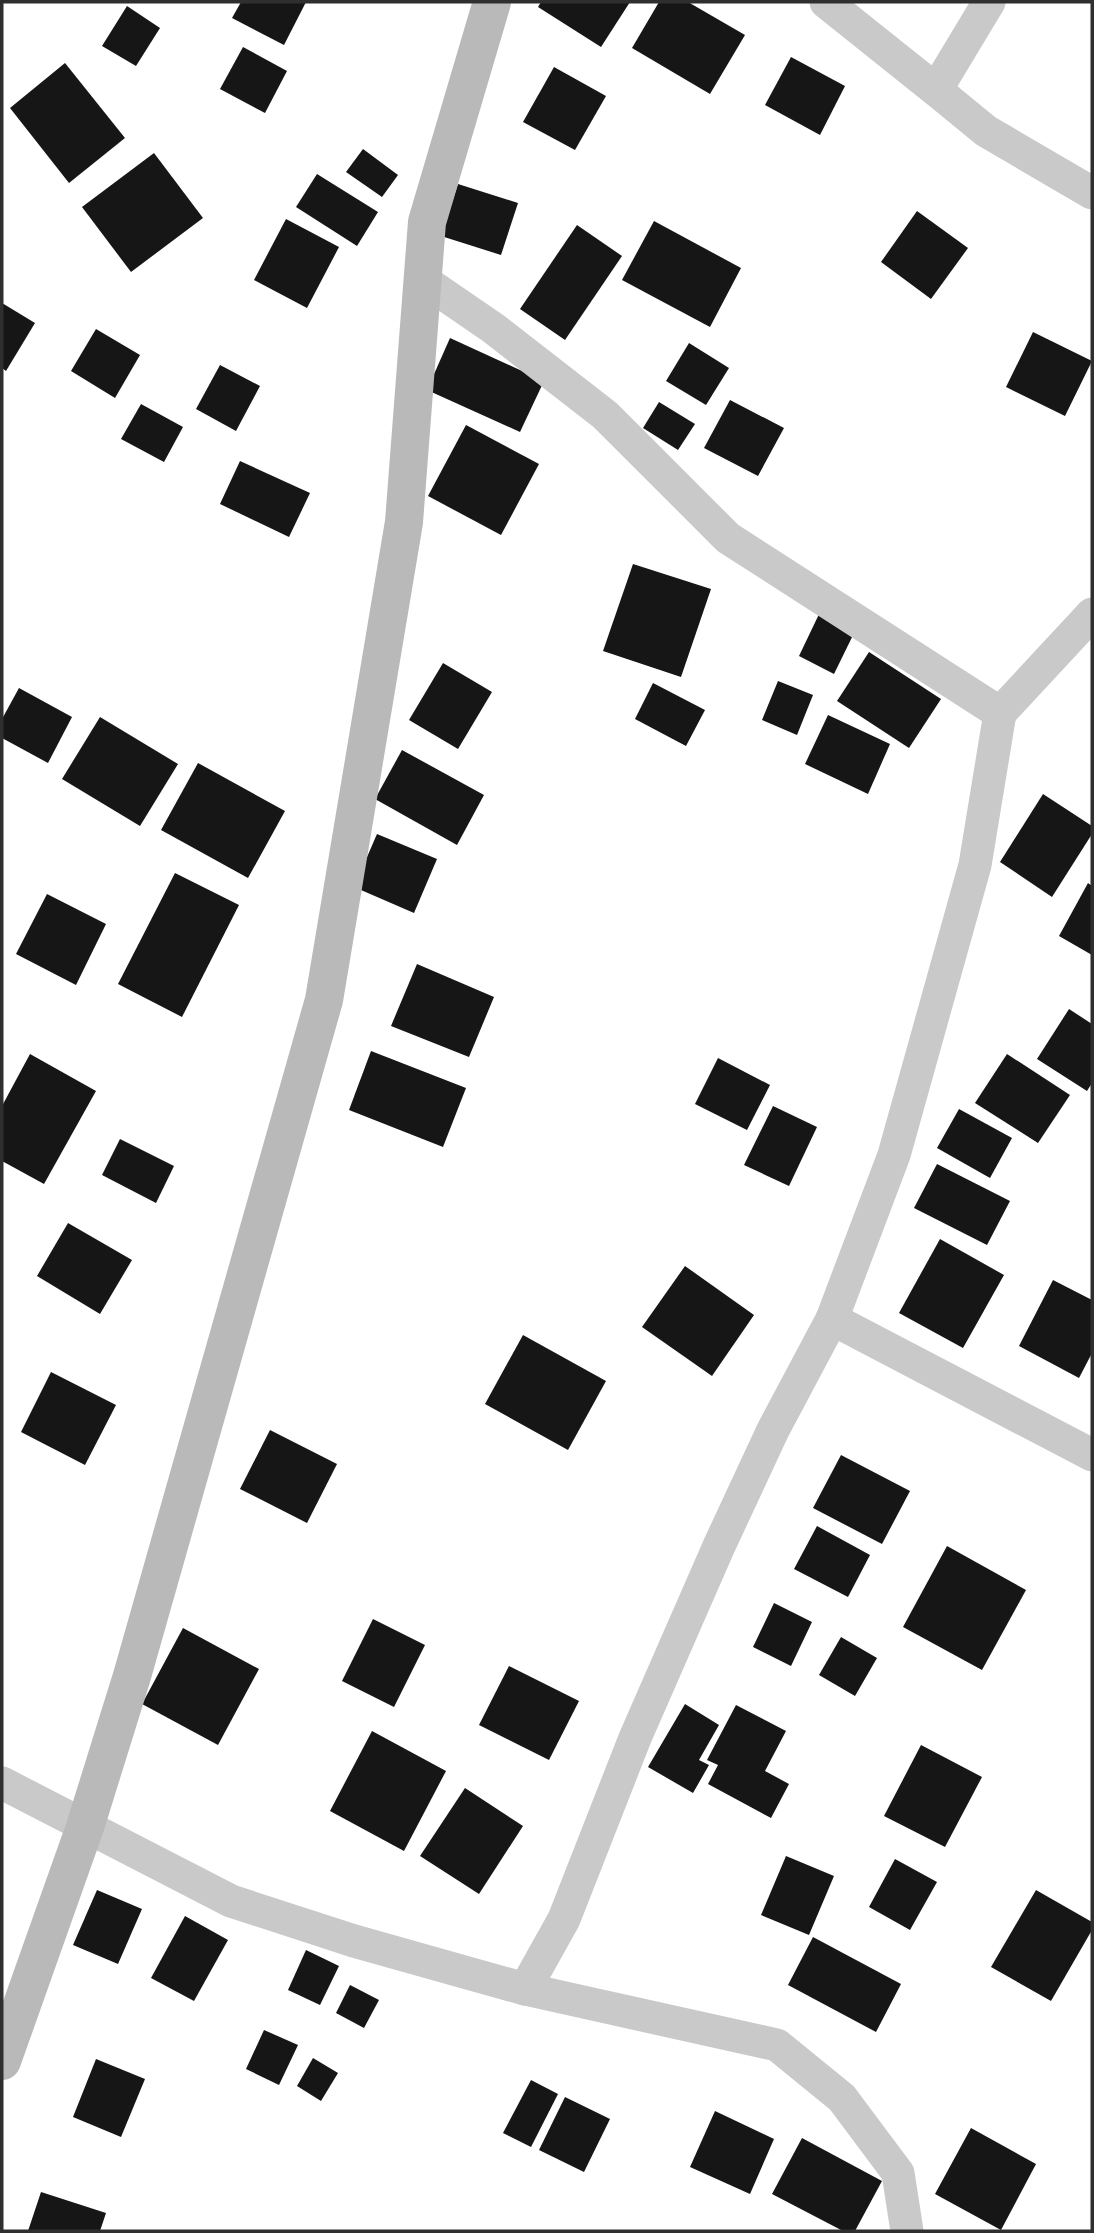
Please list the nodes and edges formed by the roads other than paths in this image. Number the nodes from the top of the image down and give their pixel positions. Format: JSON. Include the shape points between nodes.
{"nodes":[{"id":1,"x":492,"y":2,"type":"edge"},
{"id":2,"x":826,"y":2,"type":"edge"},
{"id":3,"x":989,"y":2,"type":"edge"},
{"id":4,"x":936,"y":90,"type":"junction"},
{"id":5,"x":1092,"y":193,"type":"edge"},
{"id":6,"x":423,"y":280,"type":"junction"},
{"id":7,"x":1092,"y":614,"type":"edge"},
{"id":8,"x":1000,"y":713,"type":"junction"},
{"id":9,"x":832,"y":1319,"type":"junction"},
{"id":10,"x":1092,"y":1455,"type":"edge"},
{"id":11,"x":2,"y":1783,"type":"edge"},
{"id":12,"x":85,"y":1827,"type":"junction"},
{"id":13,"x":525,"y":1989,"type":"junction"},
{"id":14,"x":2,"y":2061,"type":"edge"},
{"id":15,"x":907,"y":2231,"type":"edge"}],
"edges":[{"from":1,"to":6,"type":"main road","via":[[428,222]]},
{"from":2,"to":4,"type":"street"},
{"from":3,"to":4,"type":"street"},
{"from":4,"to":5,"type":"street","via":[[986,131]]},
{"from":6,"to":8,"type":"street","via":[[605,415],[728,538]]},
{"from":6,"to":12,"type":"main road","via":[[404,522],[324,1000]]},
{"from":7,"to":8,"type":"street"},
{"from":8,"to":9,"type":"street","via":[[975,865],[894,1155]]},
{"from":9,"to":10,"type":"street"},
{"from":9,"to":13,"type":"street","via":[[719,1546],[635,1738],[564,1919]]},
{"from":11,"to":12,"type":"street"},
{"from":12,"to":13,"type":"street","via":[[231,1901]]},
{"from":12,"to":14,"type":"main road"},
{"from":13,"to":15,"type":"street","via":[[777,2045],[842,2098],[898,2173]]}]}
